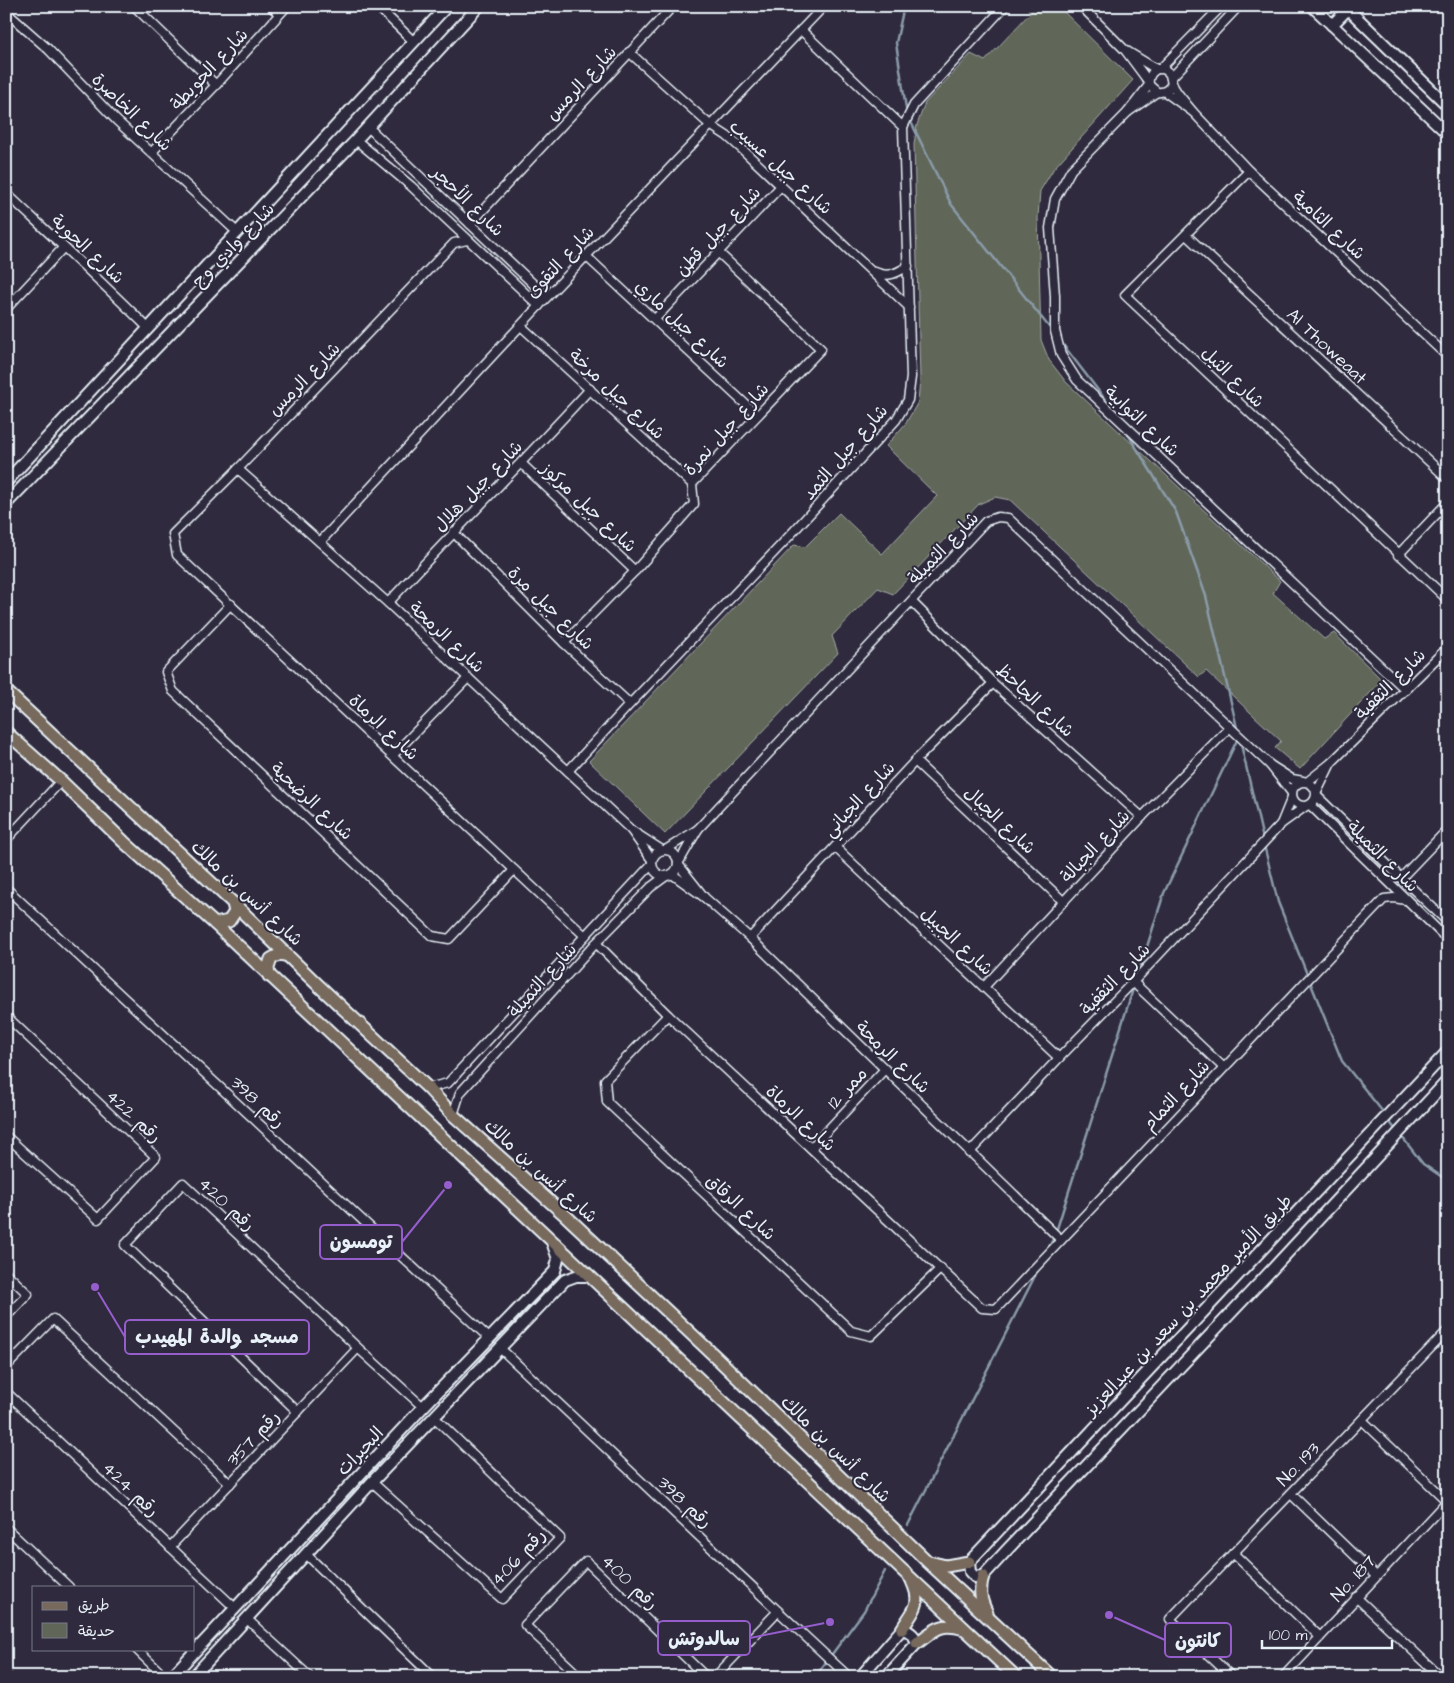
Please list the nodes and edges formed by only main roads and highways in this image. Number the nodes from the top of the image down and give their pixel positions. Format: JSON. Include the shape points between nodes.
{"nodes":[{"id":1,"x":6,"y":691,"type":"edge"},
{"id":2,"x":6,"y":732,"type":"edge"},
{"id":3,"x":233,"y":903,"type":"junction"},
{"id":4,"x":215,"y":924,"type":"junction"},
{"id":5,"x":288,"y":956,"type":"junction"},
{"id":6,"x":269,"y":976,"type":"junction"},
{"id":7,"x":928,"y":1562,"type":"junction"},
{"id":8,"x":969,"y":1562,"type":"road end"},
{"id":9,"x":909,"y":1575,"type":"junction"},
{"id":10,"x":983,"y":1576,"type":"road end"},
{"id":11,"x":990,"y":1619,"type":"junction"},
{"id":12,"x":902,"y":1629,"type":"road end"},
{"id":13,"x":968,"y":1630,"type":"junction"},
{"id":14,"x":917,"y":1643,"type":"road end"},
{"id":15,"x":1016,"y":1677,"type":"edge"},
{"id":16,"x":1052,"y":1677,"type":"edge"}],
"edges":[{"from":1,"to":3,"type":"main road","name":"شارع أنس بن مالك"},
{"from":2,"to":4,"type":"main road"},
{"from":3,"to":4,"type":"main road","via":[[234,912],[229,921]]},
{"from":3,"to":5,"type":"main road","name":"شارع أنس بن مالك"},
{"from":4,"to":6,"type":"main road"},
{"from":5,"to":6,"type":"main road","via":[[280,954],[271,959]]},
{"from":5,"to":7,"type":"main road","name":"شارع أنس بن مالك","via":[[454,1115],[711,1352]]},
{"from":6,"to":9,"type":"main road"},
{"from":7,"to":8,"type":"main road","via":[[946,1566]]},
{"from":7,"to":11,"type":"main road","name":"شارع أنس بن مالك"},
{"from":9,"to":12,"type":"main road","via":[[918,1602]]},
{"from":9,"to":13,"type":"main road"},
{"from":10,"to":11,"type":"main road","via":[[980,1589],[982,1603]]},
{"from":11,"to":16,"type":"main road","name":"شارع أنس بن مالك"},
{"from":13,"to":14,"type":"main road","via":[[941,1626]]},
{"from":13,"to":15,"type":"main road"}]}
